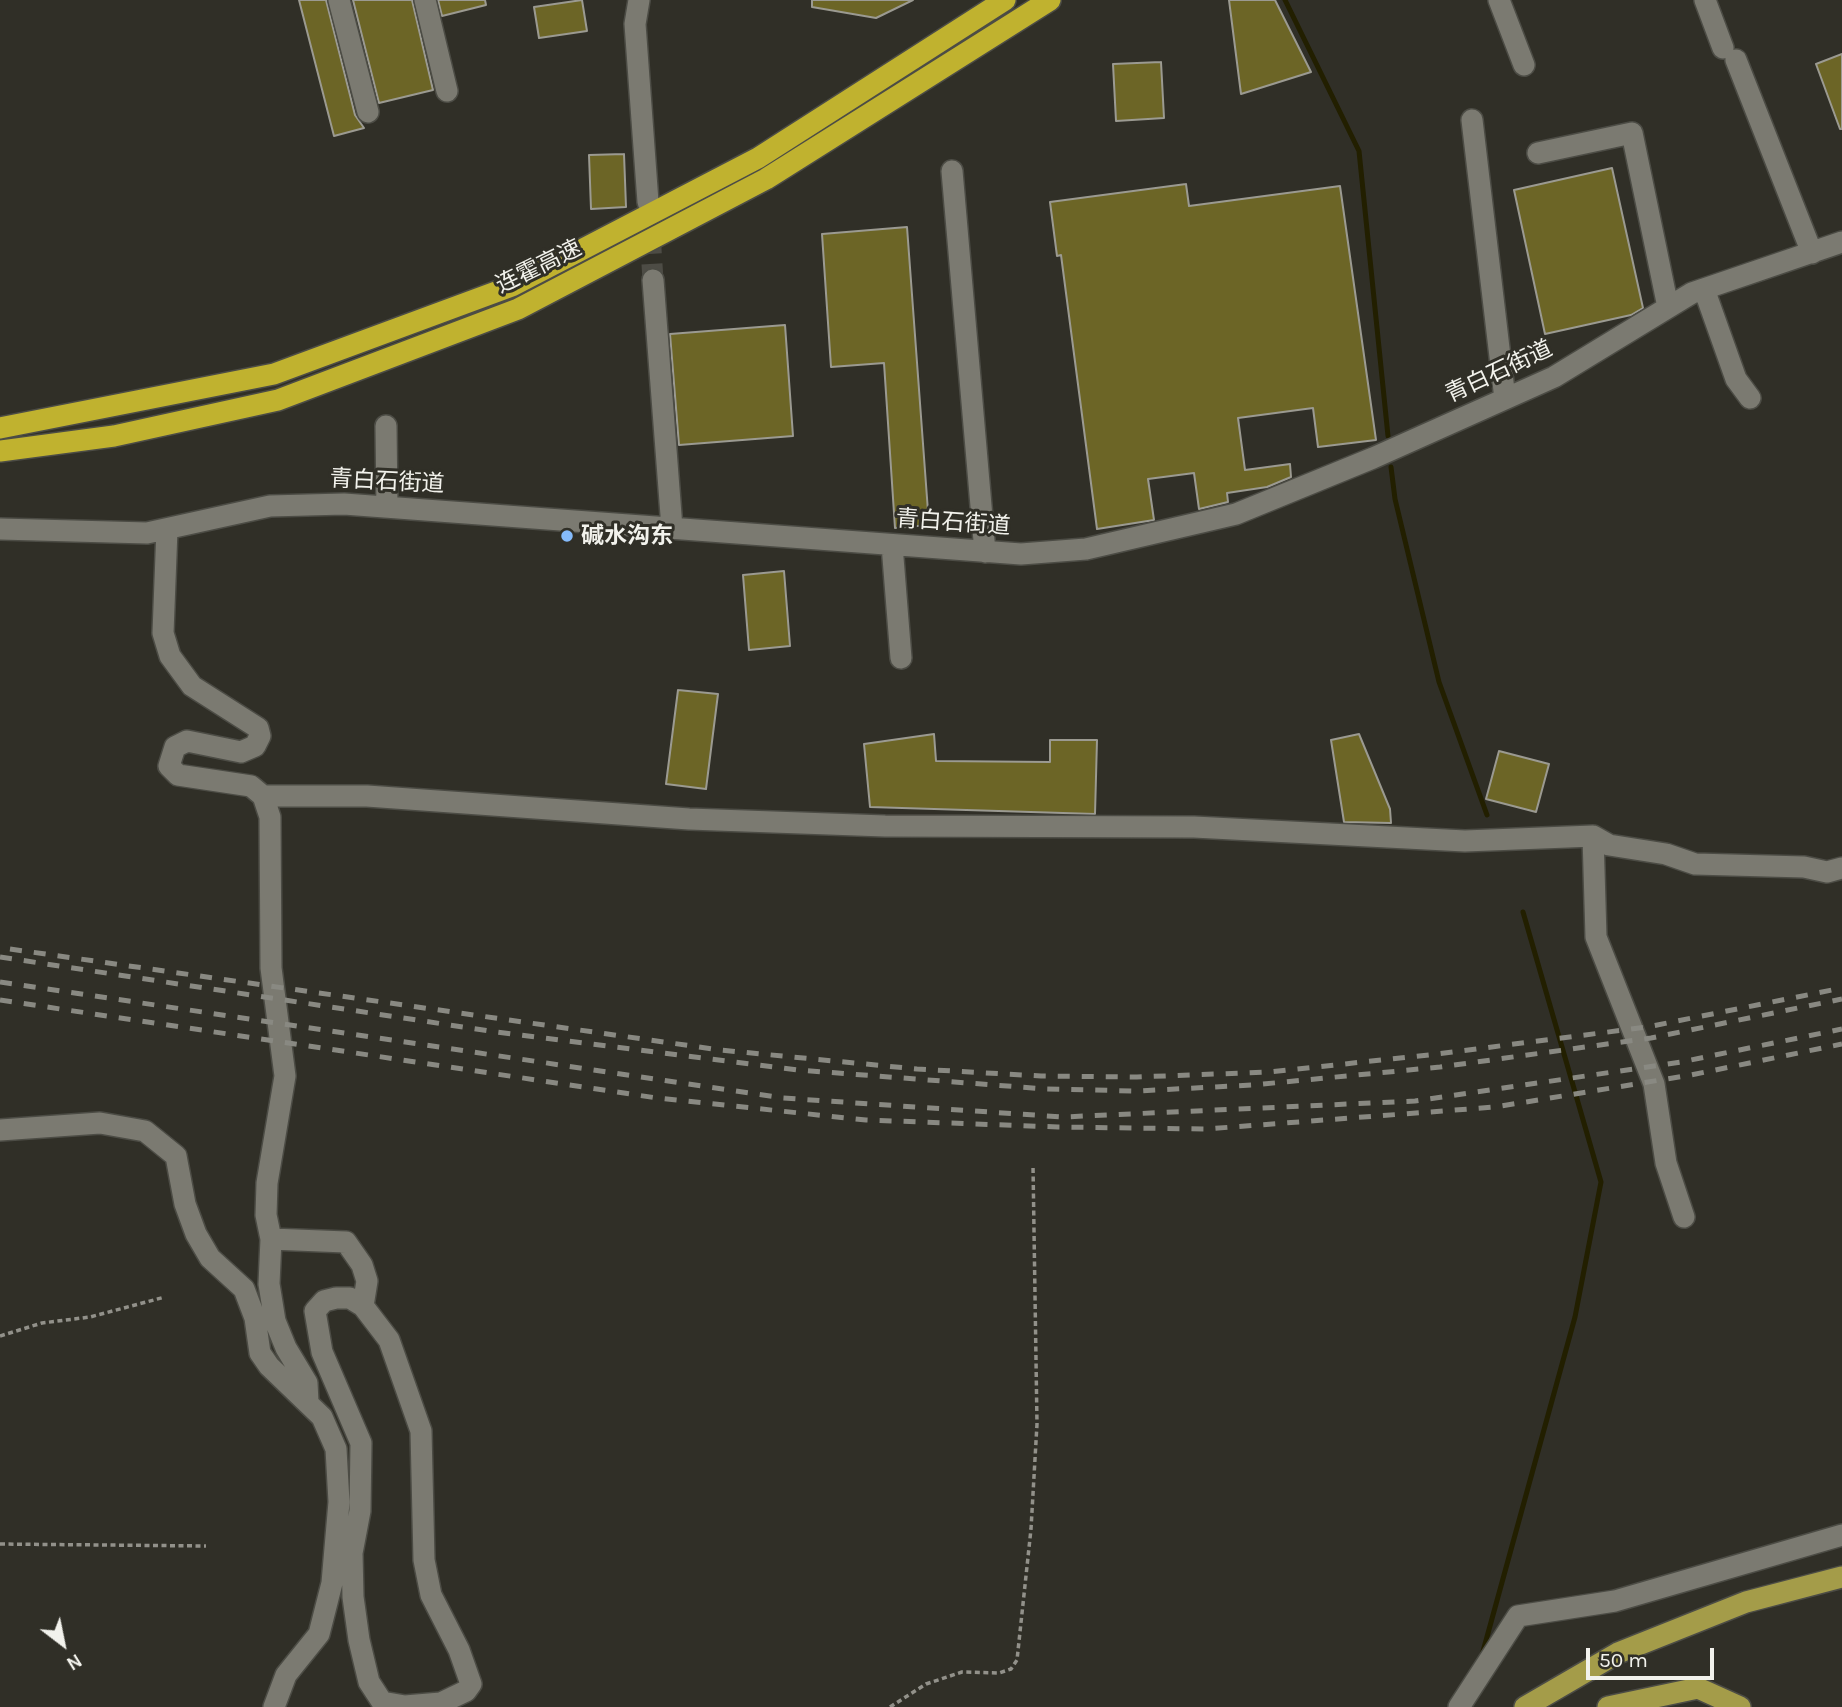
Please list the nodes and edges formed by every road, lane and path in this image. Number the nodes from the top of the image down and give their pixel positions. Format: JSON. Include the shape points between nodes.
{"nodes":[{"id":1,"x":339,"y":0,"type":"edge"},
{"id":2,"x":425,"y":0,"type":"edge"},
{"id":3,"x":639,"y":0,"type":"edge"},
{"id":4,"x":1004,"y":0,"type":"edge"},
{"id":5,"x":1050,"y":0,"type":"edge"},
{"id":6,"x":1499,"y":0,"type":"edge"},
{"id":7,"x":1705,"y":0,"type":"edge"},
{"id":8,"x":1524,"y":65,"type":"dead end"},
{"id":9,"x":447,"y":91,"type":"dead end"},
{"id":10,"x":368,"y":113,"type":"dead end"},
{"id":11,"x":1472,"y":120,"type":"dead end"},
{"id":12,"x":1538,"y":153,"type":"dead end"},
{"id":13,"x":952,"y":171,"type":"dead end"},
{"id":14,"x":648,"y":202,"type":"tunnel mouth"},
{"id":15,"x":1842,"y":242,"type":"edge"},
{"id":16,"x":1812,"y":253,"type":"junction"},
{"id":17,"x":653,"y":280,"type":"tunnel mouth"},
{"id":18,"x":1704,"y":289,"type":"junction"},
{"id":19,"x":1668,"y":307,"type":"junction"},
{"id":20,"x":1750,"y":398,"type":"dead end"},
{"id":21,"x":1505,"y":399,"type":"junction"},
{"id":22,"x":386,"y":426,"type":"dead end"},
{"id":23,"x":0,"y":428,"type":"edge"},
{"id":24,"x":0,"y":451,"type":"edge"},
{"id":25,"x":387,"y":507,"type":"junction"},
{"id":26,"x":167,"y":528,"type":"junction"},
{"id":27,"x":671,"y":528,"type":"junction"},
{"id":28,"x":0,"y":529,"type":"edge"},
{"id":29,"x":892,"y":545,"type":"junction"},
{"id":30,"x":985,"y":552,"type":"junction"},
{"id":31,"x":901,"y":658,"type":"dead end"},
{"id":32,"x":264,"y":796,"type":"junction"},
{"id":33,"x":1593,"y":836,"type":"junction"},
{"id":34,"x":1842,"y":867,"type":"edge"},
{"id":35,"x":0,"y":1130,"type":"edge"},
{"id":36,"x":1033,"y":1167,"type":"dead end"},
{"id":37,"x":1684,"y":1217,"type":"dead end"},
{"id":38,"x":271,"y":1239,"type":"junction"},
{"id":39,"x":166,"y":1297,"type":"dead end"},
{"id":40,"x":363,"y":1306,"type":"junction"},
{"id":41,"x":0,"y":1336,"type":"edge"},
{"id":42,"x":308,"y":1402,"type":"junction"},
{"id":43,"x":1842,"y":1535,"type":"edge"},
{"id":44,"x":0,"y":1544,"type":"edge"},
{"id":45,"x":206,"y":1546,"type":"dead end"},
{"id":46,"x":1842,"y":1577,"type":"edge"},
{"id":47,"x":274,"y":1707,"type":"edge"},
{"id":48,"x":890,"y":1707,"type":"edge"},
{"id":49,"x":1459,"y":1707,"type":"edge"},
{"id":50,"x":1525,"y":1707,"type":"edge"},
{"id":51,"x":1608,"y":1707,"type":"edge"},
{"id":52,"x":1740,"y":1707,"type":"edge"}],
"edges":[{"from":1,"to":10,"type":"street"},
{"from":2,"to":9,"type":"street"},
{"from":3,"to":14,"type":"street","via":[[635,24]]},
{"from":4,"to":23,"type":"highway","name":"连霍高速","via":[[758,158],[512,286],[274,374]]},
{"from":5,"to":24,"type":"highway","name":"连霍高速","via":[[766,179],[518,309],[278,400],[114,436]]},
{"from":6,"to":8,"type":"street"},
{"from":7,"to":16,"type":"street"},
{"from":11,"to":21,"type":"street"},
{"from":12,"to":19,"type":"street","via":[[1632,132]]},
{"from":13,"to":30,"type":"street"},
{"from":15,"to":16,"type":"street","name":"青白石街道"},
{"from":16,"to":18,"type":"street","name":"青白石街道"},
{"from":17,"to":27,"type":"street"},
{"from":18,"to":19,"type":"street","name":"青白石街道"},
{"from":18,"to":20,"type":"street","via":[[1736,379]]},
{"from":19,"to":21,"type":"street","name":"青白石街道","via":[[1554,377]]},
{"from":21,"to":30,"type":"street","name":"青白石街道","via":[[1236,514],[1086,549]]},
{"from":22,"to":25,"type":"street"},
{"from":25,"to":26,"type":"street","name":"青白石街道","via":[[270,506]]},
{"from":25,"to":27,"type":"street","name":"青白石街道"},
{"from":26,"to":28,"type":"street","name":"青白石街道","via":[[147,533]]},
{"from":26,"to":32,"type":"street","via":[[163,633],[170,656],[192,685],[258,728],[260,736],[255,746],[241,752],[187,741],[175,747],[169,766],[178,775],[251,786]]},
{"from":27,"to":29,"type":"street","name":"青白石街道"},
{"from":29,"to":30,"type":"street","name":"青白石街道"},
{"from":29,"to":31,"type":"street"},
{"from":32,"to":33,"type":"street","via":[[366,796],[689,819],[885,826],[1194,827],[1465,841]]},
{"from":32,"to":38,"type":"street","via":[[270,817],[271,968],[285,1076],[267,1183]]},
{"from":33,"to":34,"type":"street","via":[[1609,845],[1666,854],[1695,864],[1804,867],[1827,872]]},
{"from":33,"to":37,"type":"street","via":[[1595,937],[1654,1084],[1666,1163]]},
{"from":35,"to":42,"type":"street","via":[[100,1123],[145,1131],[176,1156],[195,1234],[210,1258],[244,1289],[255,1318],[260,1353]]},
{"from":36,"to":48,"type":"path","via":[[1037,1424],[1017,1660],[1011,1669],[999,1673],[962,1672],[926,1684]]},
{"from":38,"to":40,"type":"street","via":[[346,1242],[365,1273]]},
{"from":38,"to":42,"type":"street","via":[[269,1284],[275,1321],[307,1383]]},
{"from":39,"to":41,"type":"path"},
{"from":40,"to":40,"type":"street","via":[[389,1339],[421,1431],[424,1560],[430,1595],[471,1684],[441,1703],[405,1706],[382,1702],[369,1682],[359,1640],[352,1553],[360,1511],[361,1443],[322,1352],[315,1311],[324,1301],[336,1298],[350,1298]]},
{"from":42,"to":47,"type":"street","via":[[322,1416],[336,1449],[339,1502],[332,1583],[319,1633],[286,1675]]},
{"from":43,"to":49,"type":"street","via":[[1615,1601],[1518,1616]]},
{"from":44,"to":45,"type":"path"},
{"from":46,"to":50,"type":"main road","via":[[1746,1602],[1618,1653]]},
{"from":51,"to":52,"type":"main road","via":[[1699,1688]]}]}
